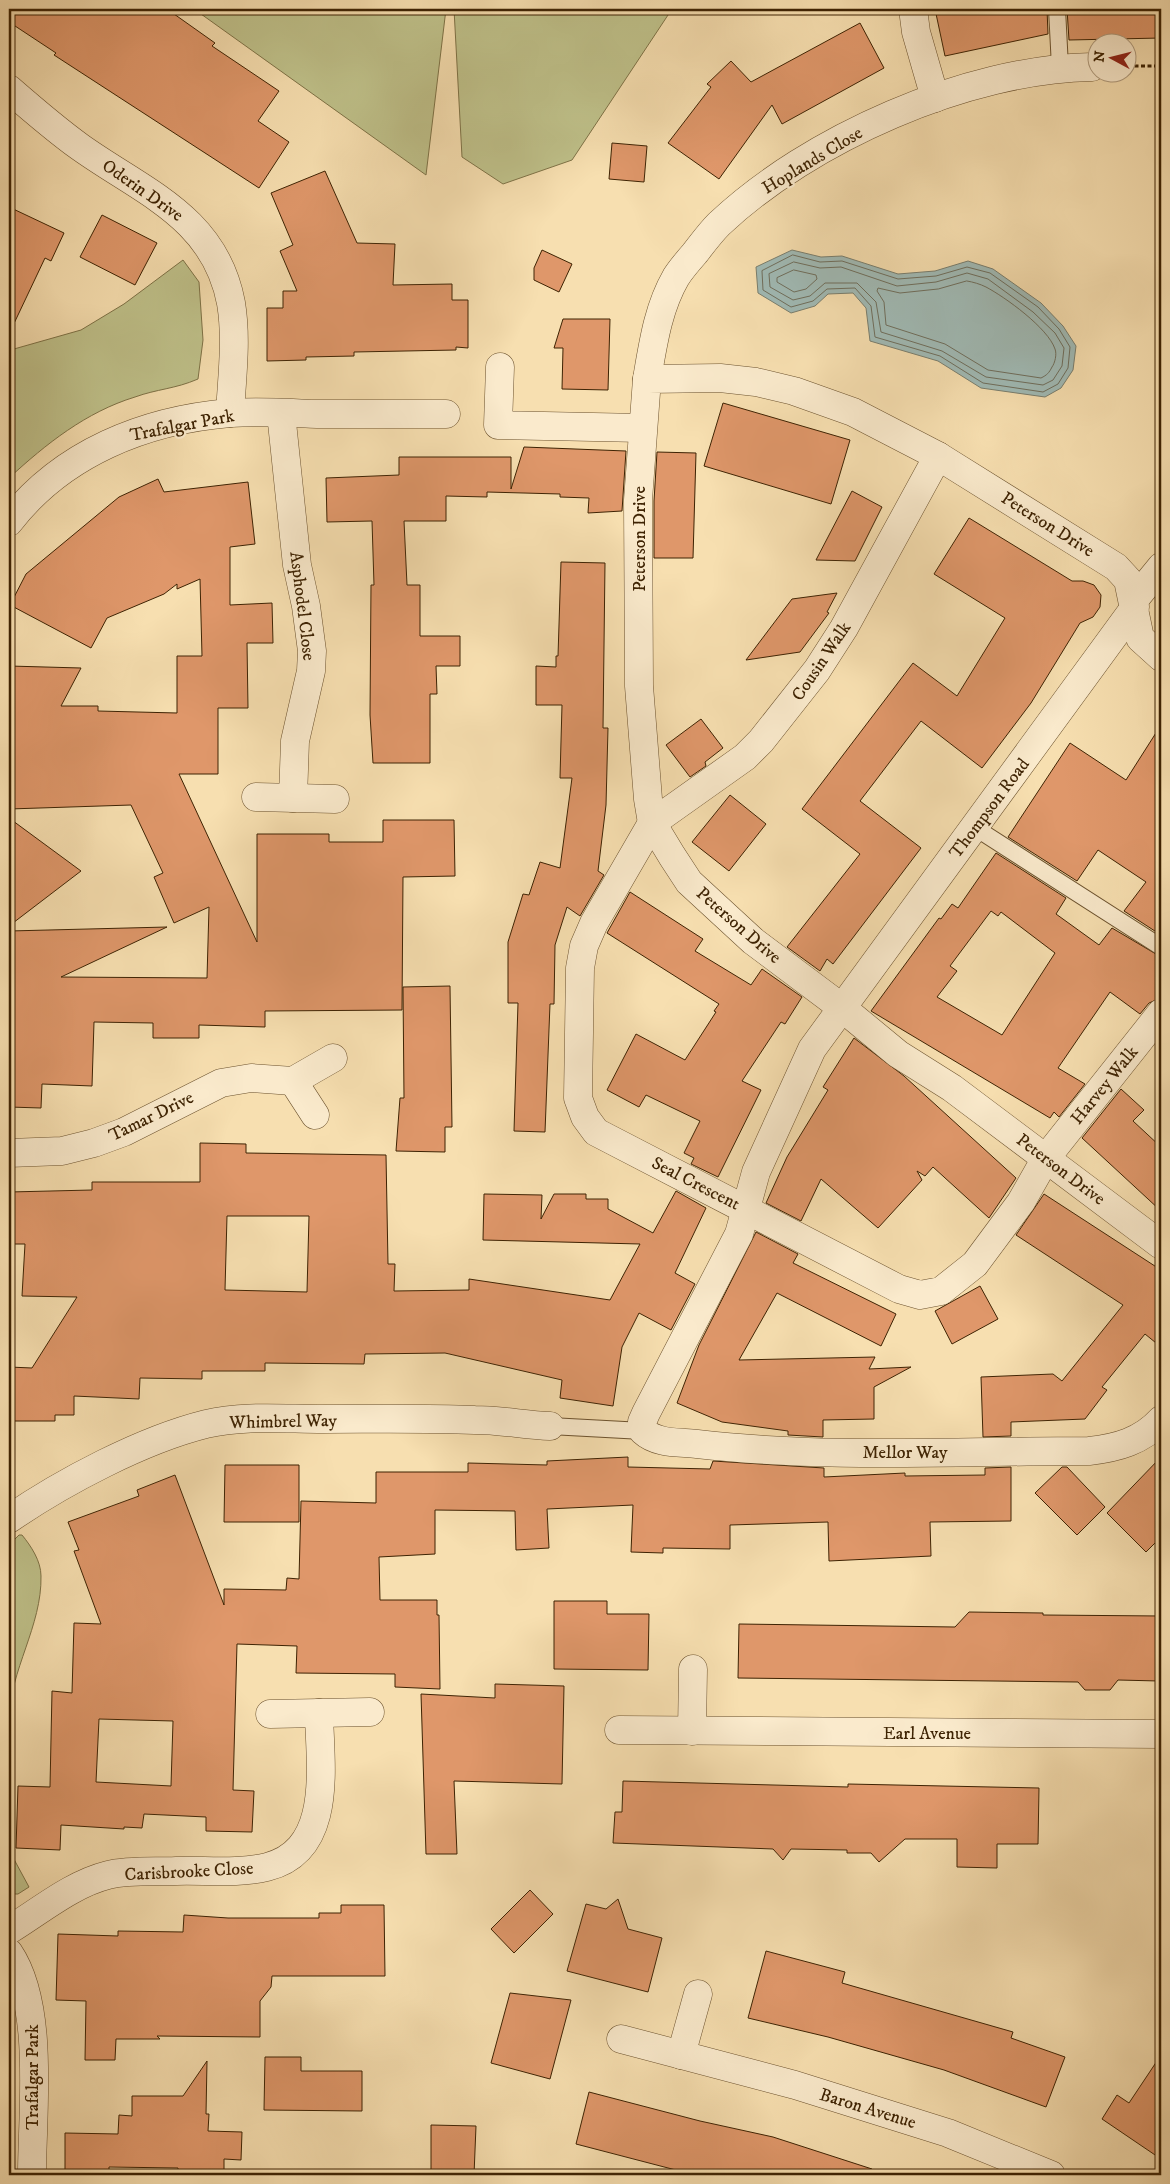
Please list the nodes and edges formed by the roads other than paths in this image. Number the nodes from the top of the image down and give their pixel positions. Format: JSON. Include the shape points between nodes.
{"nodes":[{"id":1,"x":913,"y":9,"type":"edge"},
{"id":2,"x":1057,"y":9,"type":"edge"},
{"id":3,"x":1060,"y":67,"type":"junction"},
{"id":4,"x":1088,"y":67,"type":"edge"},
{"id":5,"x":9,"y":89,"type":"edge"},
{"id":6,"x":935,"y":98,"type":"junction"},
{"id":7,"x":500,"y":367,"type":"dead end"},
{"id":8,"x":647,"y":379,"type":"junction"},
{"id":9,"x":230,"y":413,"type":"junction"},
{"id":10,"x":281,"y":413,"type":"junction"},
{"id":11,"x":446,"y":414,"type":"dead end"},
{"id":12,"x":642,"y":428,"type":"junction"},
{"id":13,"x":938,"y":456,"type":"junction"},
{"id":14,"x":9,"y":522,"type":"edge"},
{"id":15,"x":1161,"y":567,"type":"edge"},
{"id":16,"x":1135,"y":604,"type":"junction"},
{"id":17,"x":1161,"y":657,"type":"edge"},
{"id":18,"x":256,"y":797,"type":"dead end"},
{"id":19,"x":292,"y":798,"type":"junction"},
{"id":20,"x":335,"y":799,"type":"dead end"},
{"id":21,"x":652,"y":823,"type":"junction"},
{"id":22,"x":974,"y":827,"type":"junction"},
{"id":23,"x":1161,"y":947,"type":"edge"},
{"id":24,"x":842,"y":1007,"type":"junction"},
{"id":25,"x":1161,"y":1013,"type":"edge"},
{"id":26,"x":333,"y":1058,"type":"dead end"},
{"id":27,"x":293,"y":1081,"type":"junction"},
{"id":28,"x":316,"y":1115,"type":"dead end"},
{"id":29,"x":9,"y":1153,"type":"edge"},
{"id":30,"x":1046,"y":1158,"type":"junction"},
{"id":31,"x":746,"y":1208,"type":"junction"},
{"id":32,"x":1161,"y":1245,"type":"edge"},
{"id":33,"x":1161,"y":1420,"type":"edge"},
{"id":34,"x":550,"y":1426,"type":"joint"},
{"id":35,"x":642,"y":1431,"type":"junction"},
{"id":36,"x":9,"y":1520,"type":"edge"},
{"id":37,"x":693,"y":1669,"type":"dead end"},
{"id":38,"x":370,"y":1712,"type":"dead end"},
{"id":39,"x":319,"y":1713,"type":"junction"},
{"id":40,"x":270,"y":1714,"type":"dead end"},
{"id":41,"x":619,"y":1730,"type":"dead end"},
{"id":42,"x":692,"y":1731,"type":"junction"},
{"id":43,"x":1161,"y":1734,"type":"edge"},
{"id":44,"x":9,"y":1930,"type":"edge"},
{"id":45,"x":9,"y":1953,"type":"edge"},
{"id":46,"x":698,"y":1994,"type":"dead end"},
{"id":47,"x":621,"y":2038,"type":"dead end"},
{"id":48,"x":681,"y":2055,"type":"junction"},
{"id":49,"x":32,"y":2175,"type":"edge"},
{"id":50,"x":1051,"y":2175,"type":"edge"}],
"edges":[{"from":1,"to":6,"type":"street","via":[[916,32]]},
{"from":2,"to":3,"type":"lane"},
{"from":3,"to":4,"type":"street","name":"Hoplands Close"},
{"from":3,"to":6,"type":"street","name":"Hoplands Close","via":[[1012,75]]},
{"from":5,"to":9,"type":"street","name":"Oderin Drive","via":[[79,147],[169,205],[197,230],[213,253],[230,301],[234,328]]},
{"from":6,"to":8,"type":"street","name":"Hoplands Close","via":[[884,118],[789,169],[717,225],[676,277],[654,337]]},
{"from":7,"to":12,"type":"street","via":[[498,425]]},
{"from":8,"to":12,"type":"street","name":"Peterson Drive"},
{"from":8,"to":13,"type":"street","name":"Peterson Drive","via":[[720,378],[794,391],[853,412]]},
{"from":9,"to":10,"type":"street","name":"Trafalgar Park"},
{"from":9,"to":14,"type":"street","name":"Trafalgar Park","via":[[136,432],[93,449],[54,474]]},
{"from":10,"to":11,"type":"street","name":"Trafalgar Park"},
{"from":10,"to":19,"type":"street","name":"Asphodel Close","via":[[298,565],[312,651],[311,671],[295,741]]},
{"from":12,"to":21,"type":"street","name":"Peterson Drive","via":[[638,500],[639,686]]},
{"from":13,"to":16,"type":"street","name":"Peterson Drive","via":[[1116,566],[1128,580]]},
{"from":13,"to":21,"type":"street","name":"Cousin Walk","via":[[844,628],[790,706],[745,757]]},
{"from":15,"to":16,"type":"street","name":"Thompson Road"},
{"from":16,"to":17,"type":"street","name":"Peterson Drive","via":[[1140,638]]},
{"from":16,"to":22,"type":"street","name":"Thompson Road"},
{"from":18,"to":19,"type":"street"},
{"from":19,"to":20,"type":"street"},
{"from":21,"to":24,"type":"street","name":"Peterson Drive","via":[[689,882],[710,903],[753,941]]},
{"from":21,"to":31,"type":"street","name":"Seal Crescent","via":[[594,923],[581,957],[578,1098],[596,1132]]},
{"from":22,"to":23,"type":"lane"},
{"from":22,"to":24,"type":"street","name":"Thompson Road"},
{"from":24,"to":30,"type":"street","name":"Peterson Drive","via":[[898,1054],[952,1088]]},
{"from":24,"to":31,"type":"street","via":[[812,1049],[756,1172]]},
{"from":25,"to":30,"type":"street","name":"Harvey Walk"},
{"from":26,"to":27,"type":"street"},
{"from":27,"to":28,"type":"street"},
{"from":27,"to":29,"type":"street","name":"Tamar Drive","via":[[252,1078],[221,1083],[124,1132],[94,1143],[62,1151]]},
{"from":30,"to":31,"type":"street","name":"Seal Crescent","via":[[1021,1202],[975,1264],[941,1291],[920,1295],[899,1289]]},
{"from":30,"to":32,"type":"street","name":"Peterson Drive"},
{"from":31,"to":35,"type":"street","via":[[739,1234],[646,1413]]},
{"from":33,"to":35,"type":"street","name":"Mellor Way","via":[[1130,1443],[1089,1451],[774,1451],[657,1440]]},
{"from":34,"to":35,"type":"lane","name":"Mellor Way"},
{"from":34,"to":36,"type":"street","name":"Whimbrel Way","via":[[414,1419],[244,1419],[207,1424],[155,1441],[103,1465]]},
{"from":37,"to":42,"type":"street"},
{"from":38,"to":39,"type":"street"},
{"from":39,"to":40,"type":"street"},
{"from":39,"to":44,"type":"street","name":"Carisbrooke Close","via":[[319,1810],[313,1829],[302,1846],[285,1859],[267,1867],[247,1869],[109,1875],[88,1881]]},
{"from":41,"to":42,"type":"street","name":"Earl Avenue"},
{"from":42,"to":43,"type":"street","name":"Earl Avenue"},
{"from":45,"to":49,"type":"street","name":"Trafalgar Park","via":[[21,1978],[32,2021]]},
{"from":46,"to":48,"type":"street"},
{"from":47,"to":48,"type":"street","name":"Baron Avenue"},
{"from":48,"to":50,"type":"street","name":"Baron Avenue","via":[[795,2085],[948,2133]]}]}
